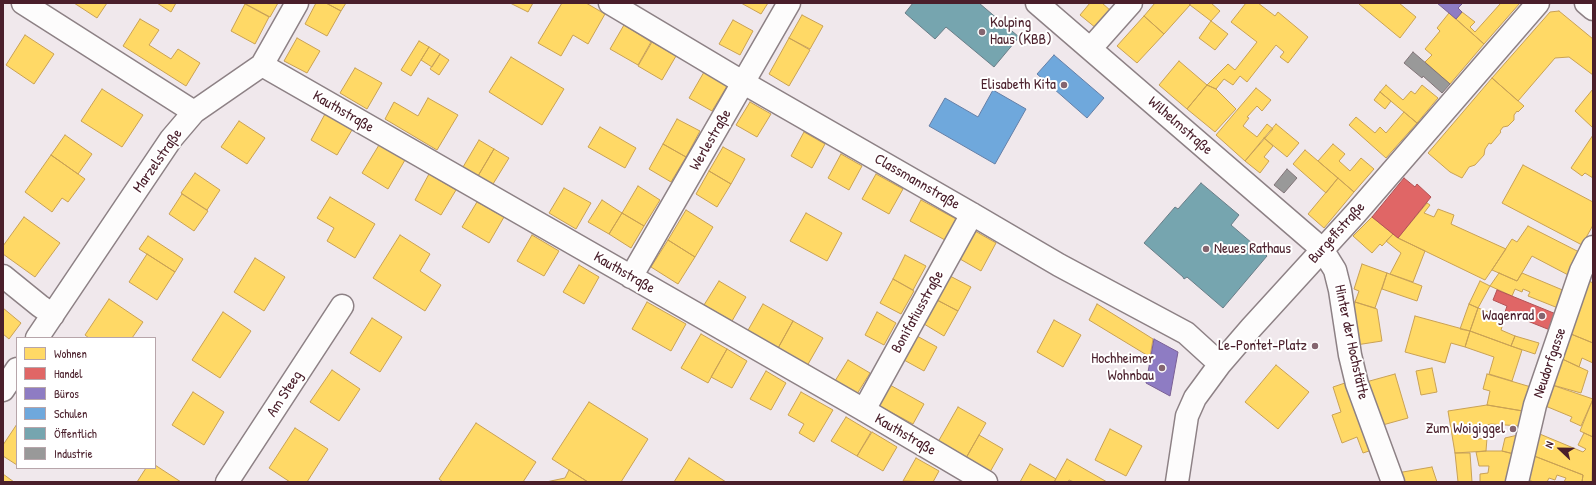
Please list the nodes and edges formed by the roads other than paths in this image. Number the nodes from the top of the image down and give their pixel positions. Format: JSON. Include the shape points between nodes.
{"nodes":[{"id":1,"x":23,"y":3,"type":"edge"},
{"id":2,"x":297,"y":3,"type":"edge"},
{"id":3,"x":610,"y":3,"type":"edge"},
{"id":4,"x":789,"y":3,"type":"edge"},
{"id":5,"x":1037,"y":3,"type":"edge"},
{"id":6,"x":1131,"y":3,"type":"edge"},
{"id":7,"x":1538,"y":3,"type":"edge"},
{"id":8,"x":1586,"y":3,"type":"edge"},
{"id":9,"x":1593,"y":9,"type":"edge"},
{"id":10,"x":1091,"y":48,"type":"junction"},
{"id":11,"x":262,"y":65,"type":"junction"},
{"id":12,"x":744,"y":83,"type":"junction"},
{"id":13,"x":194,"y":112,"type":"junction"},
{"id":14,"x":972,"y":214,"type":"junction"},
{"id":15,"x":1593,"y":247,"type":"edge"},
{"id":16,"x":1322,"y":250,"type":"junction"},
{"id":17,"x":1587,"y":274,"type":"edge"},
{"id":18,"x":3,"y":276,"type":"edge"},
{"id":19,"x":631,"y":277,"type":"junction"},
{"id":20,"x":342,"y":306,"type":"dead end"},
{"id":21,"x":53,"y":315,"type":"junction"},
{"id":22,"x":38,"y":337,"type":"edge"},
{"id":23,"x":1220,"y":364,"type":"junction"},
{"id":24,"x":16,"y":370,"type":"edge"},
{"id":25,"x":3,"y":390,"type":"edge"},
{"id":26,"x":864,"y":410,"type":"junction"},
{"id":27,"x":227,"y":482,"type":"edge"},
{"id":28,"x":986,"y":482,"type":"edge"},
{"id":29,"x":1177,"y":482,"type":"edge"},
{"id":30,"x":1393,"y":482,"type":"edge"},
{"id":31,"x":1517,"y":482,"type":"edge"}],
"edges":[{"from":1,"to":13,"type":"street"},
{"from":2,"to":11,"type":"street","name":"Marzelstraße"},
{"from":3,"to":12,"type":"street","name":"Classmannstraße"},
{"from":4,"to":12,"type":"street","name":"Werlestraße"},
{"from":5,"to":10,"type":"street","name":"Wilhelmstraße"},
{"from":6,"to":10,"type":"street"},
{"from":7,"to":16,"type":"street","name":"Burgeffstraße"},
{"from":8,"to":9,"type":"street"},
{"from":10,"to":16,"type":"street","name":"Wilhelmstraße"},
{"from":11,"to":13,"type":"street","name":"Marzelstraße"},
{"from":11,"to":19,"type":"street","name":"Kauthstraße"},
{"from":12,"to":14,"type":"street","name":"Classmannstraße"},
{"from":12,"to":19,"type":"street","name":"Werlestraße"},
{"from":13,"to":21,"type":"street","name":"Marzelstraße","via":[[171,139]]},
{"from":14,"to":23,"type":"street","name":"Classmannstraße","via":[[1186,334]]},
{"from":14,"to":26,"type":"street","name":"Bonifatiusstraße"},
{"from":15,"to":17,"type":"street","name":"Neudorfgasse"},
{"from":16,"to":23,"type":"street","name":"Burgeffstraße"},
{"from":16,"to":30,"type":"street","name":"Hinter der Hochstätte","via":[[1335,270],[1357,384]]},
{"from":17,"to":31,"type":"street","name":"Neudorfgasse","via":[[1536,405]]},
{"from":18,"to":21,"type":"street"},
{"from":19,"to":26,"type":"street","name":"Kauthstraße"},
{"from":20,"to":27,"type":"street","name":"Am Steeg"},
{"from":21,"to":22,"type":"street","name":"Marzelstraße"},
{"from":23,"to":29,"type":"street","name":"Burgeffstraße","via":[[1195,398],[1187,416]]},
{"from":24,"to":25,"type":"street"},
{"from":26,"to":28,"type":"street","name":"Kauthstraße"}]}
